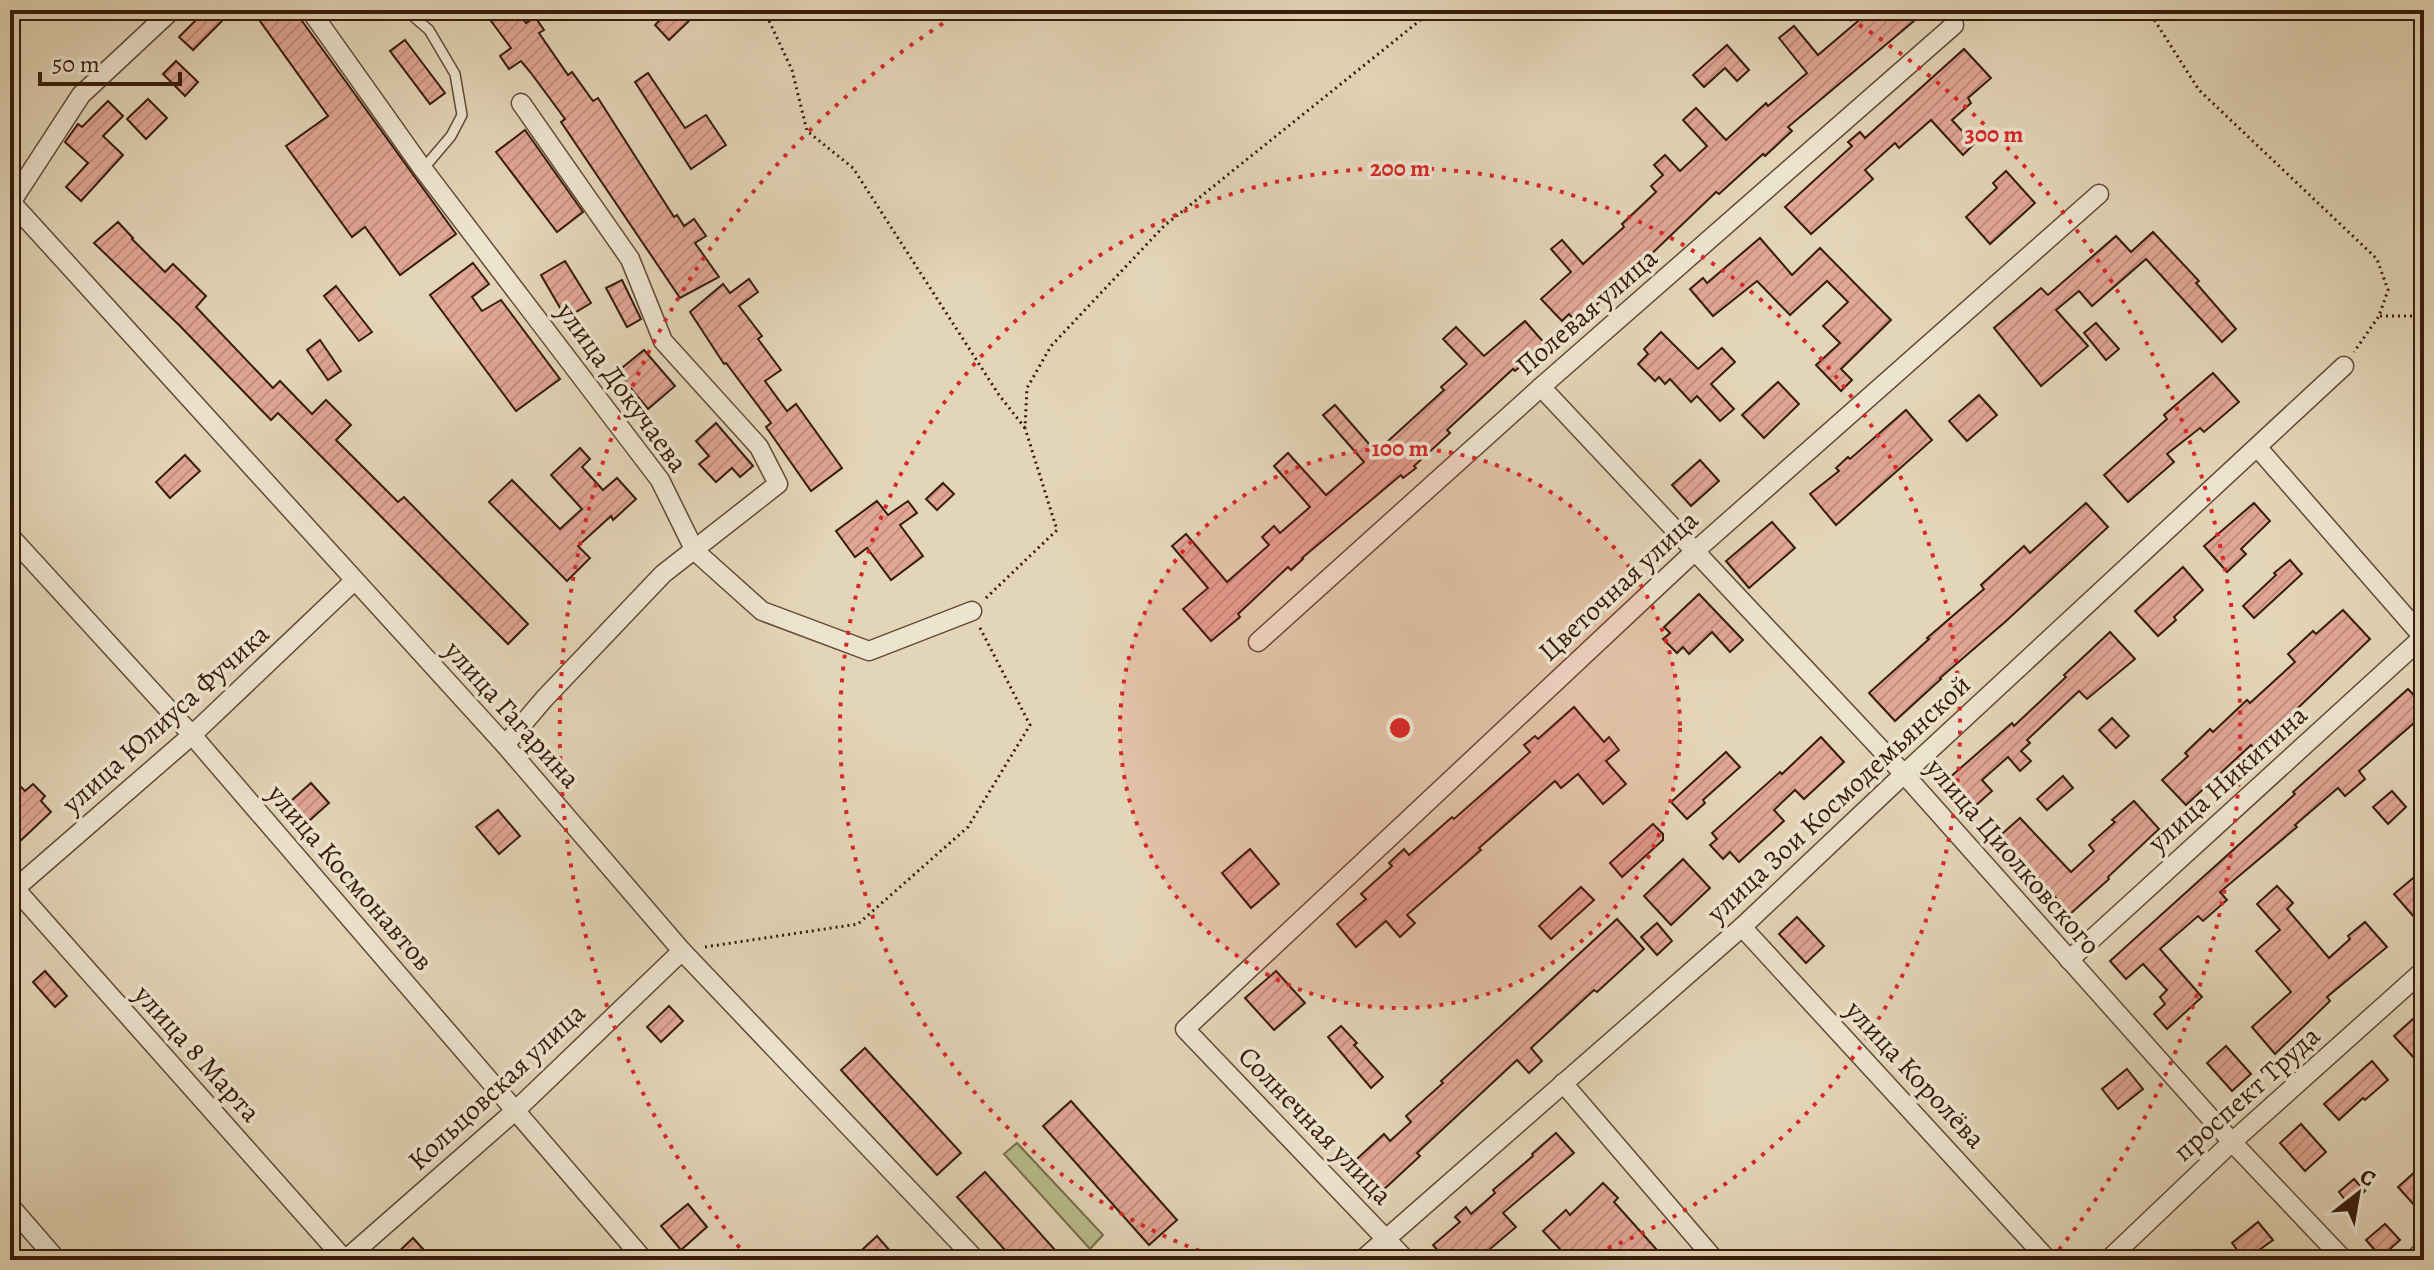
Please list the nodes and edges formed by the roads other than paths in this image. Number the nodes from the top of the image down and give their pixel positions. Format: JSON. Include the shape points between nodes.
{"nodes":[{"id":1,"x":172,"y":10,"type":"edge"},
{"id":2,"x":310,"y":10,"type":"edge"},
{"id":3,"x":406,"y":10,"type":"edge"},
{"id":4,"x":1954,"y":25,"type":"dead end"},
{"id":5,"x":521,"y":103,"type":"dead end"},
{"id":6,"x":423,"y":169,"type":"junction"},
{"id":7,"x":2099,"y":194,"type":"dead end"},
{"id":8,"x":11,"y":203,"type":"edge"},
{"id":9,"x":2344,"y":366,"type":"road end"},
{"id":10,"x":1541,"y":387,"type":"junction"},
{"id":11,"x":2258,"y":448,"type":"junction"},
{"id":12,"x":10,"y":536,"type":"edge"},
{"id":13,"x":695,"y":551,"type":"junction"},
{"id":14,"x":1694,"y":552,"type":"junction"},
{"id":15,"x":354,"y":581,"type":"junction"},
{"id":16,"x":972,"y":611,"type":"road end"},
{"id":17,"x":2423,"y":637,"type":"edge"},
{"id":18,"x":1258,"y":642,"type":"dead end"},
{"id":19,"x":192,"y":735,"type":"junction"},
{"id":20,"x":505,"y":745,"type":"junction"},
{"id":21,"x":1904,"y":774,"type":"junction"},
{"id":22,"x":12,"y":888,"type":"edge"},
{"id":23,"x":1742,"y":927,"type":"junction"},
{"id":24,"x":682,"y":951,"type":"junction"},
{"id":25,"x":2069,"y":960,"type":"junction"},
{"id":26,"x":2424,"y":970,"type":"edge"},
{"id":27,"x":1185,"y":1029,"type":"joint"},
{"id":28,"x":1563,"y":1083,"type":"junction"},
{"id":29,"x":515,"y":1111,"type":"junction"},
{"id":30,"x":2232,"y":1142,"type":"junction"},
{"id":31,"x":10,"y":1206,"type":"edge"},
{"id":32,"x":1387,"y":1239,"type":"junction"},
{"id":33,"x":2424,"y":1250,"type":"edge"},
{"id":34,"x":57,"y":1260,"type":"edge"},
{"id":35,"x":345,"y":1260,"type":"edge"},
{"id":36,"x":644,"y":1260,"type":"edge"},
{"id":37,"x":976,"y":1260,"type":"edge"},
{"id":38,"x":1362,"y":1260,"type":"edge"},
{"id":39,"x":1406,"y":1260,"type":"edge"},
{"id":40,"x":1715,"y":1260,"type":"edge"},
{"id":41,"x":2048,"y":1260,"type":"edge"},
{"id":42,"x":2108,"y":1260,"type":"edge"},
{"id":43,"x":2344,"y":1260,"type":"edge"},
{"id":44,"x":2413,"y":1260,"type":"edge"}],
"edges":[{"from":1,"to":8,"type":"street","via":[[81,95]]},
{"from":2,"to":6,"type":"street","name":"улица Докучаева"},
{"from":3,"to":6,"type":"lane","via":[[429,30],[455,74],[462,115]]},
{"from":4,"to":10,"type":"street","name":"Полевая улица"},
{"from":5,"to":13,"type":"street","via":[[630,259],[663,341],[759,447],[778,484]]},
{"from":6,"to":13,"type":"street","name":"улица Докучаева","via":[[660,480]]},
{"from":7,"to":14,"type":"street","name":"Цветочная улица"},
{"from":8,"to":15,"type":"street","name":"улица Гагарина"},
{"from":9,"to":11,"type":"street","name":"улица Зои Космодемьянской"},
{"from":10,"to":14,"type":"street","name":"улица Циолковского"},
{"from":10,"to":18,"type":"street","name":"Полевая улица"},
{"from":11,"to":17,"type":"street"},
{"from":11,"to":21,"type":"street","name":"улица Зои Космодемьянской"},
{"from":12,"to":19,"type":"street","name":"улица Космонавтов"},
{"from":13,"to":16,"type":"street","name":"улица Докучаева","via":[[762,611],[869,651]]},
{"from":13,"to":20,"type":"street","via":[[663,574]]},
{"from":14,"to":21,"type":"street","name":"улица Циолковского"},
{"from":14,"to":27,"type":"street","name":"Цветочная улица"},
{"from":15,"to":19,"type":"street","name":"улица Юлиуса Фучика"},
{"from":15,"to":20,"type":"street","name":"улица Гагарина"},
{"from":17,"to":25,"type":"street","name":"улица Никитина"},
{"from":19,"to":22,"type":"street","name":"улица Юлиуса Фучика"},
{"from":19,"to":29,"type":"street","name":"улица Космонавтов"},
{"from":20,"to":24,"type":"street","name":"улица Гагарина"},
{"from":21,"to":23,"type":"street","name":"улица Зои Космодемьянской"},
{"from":21,"to":25,"type":"street","name":"улица Циолковского"},
{"from":22,"to":35,"type":"street","name":"улица 8 Марта"},
{"from":23,"to":28,"type":"street","name":"улица Зои Космодемьянской"},
{"from":23,"to":41,"type":"street","name":"улица Королёва"},
{"from":24,"to":29,"type":"street","name":"Кольцовская улица"},
{"from":24,"to":37,"type":"street","name":"улица Гагарина"},
{"from":25,"to":30,"type":"street","name":"улица Циолковского"},
{"from":26,"to":30,"type":"street","name":"проспект Труда"},
{"from":27,"to":32,"type":"street","name":"Солнечная улица"},
{"from":28,"to":32,"type":"street","name":"улица Зои Космодемьянской"},
{"from":28,"to":40,"type":"street"},
{"from":29,"to":35,"type":"street","name":"Кольцовская улица"},
{"from":29,"to":36,"type":"street","name":"улица Космонавтов"},
{"from":30,"to":42,"type":"street","name":"проспект Труда"},
{"from":30,"to":43,"type":"street","name":"улица Циолковского"},
{"from":31,"to":34,"type":"street"},
{"from":32,"to":38,"type":"street","name":"улица Зои Космодемьянской"},
{"from":32,"to":39,"type":"street","name":"Солнечная улица"},
{"from":33,"to":44,"type":"street"}]}
